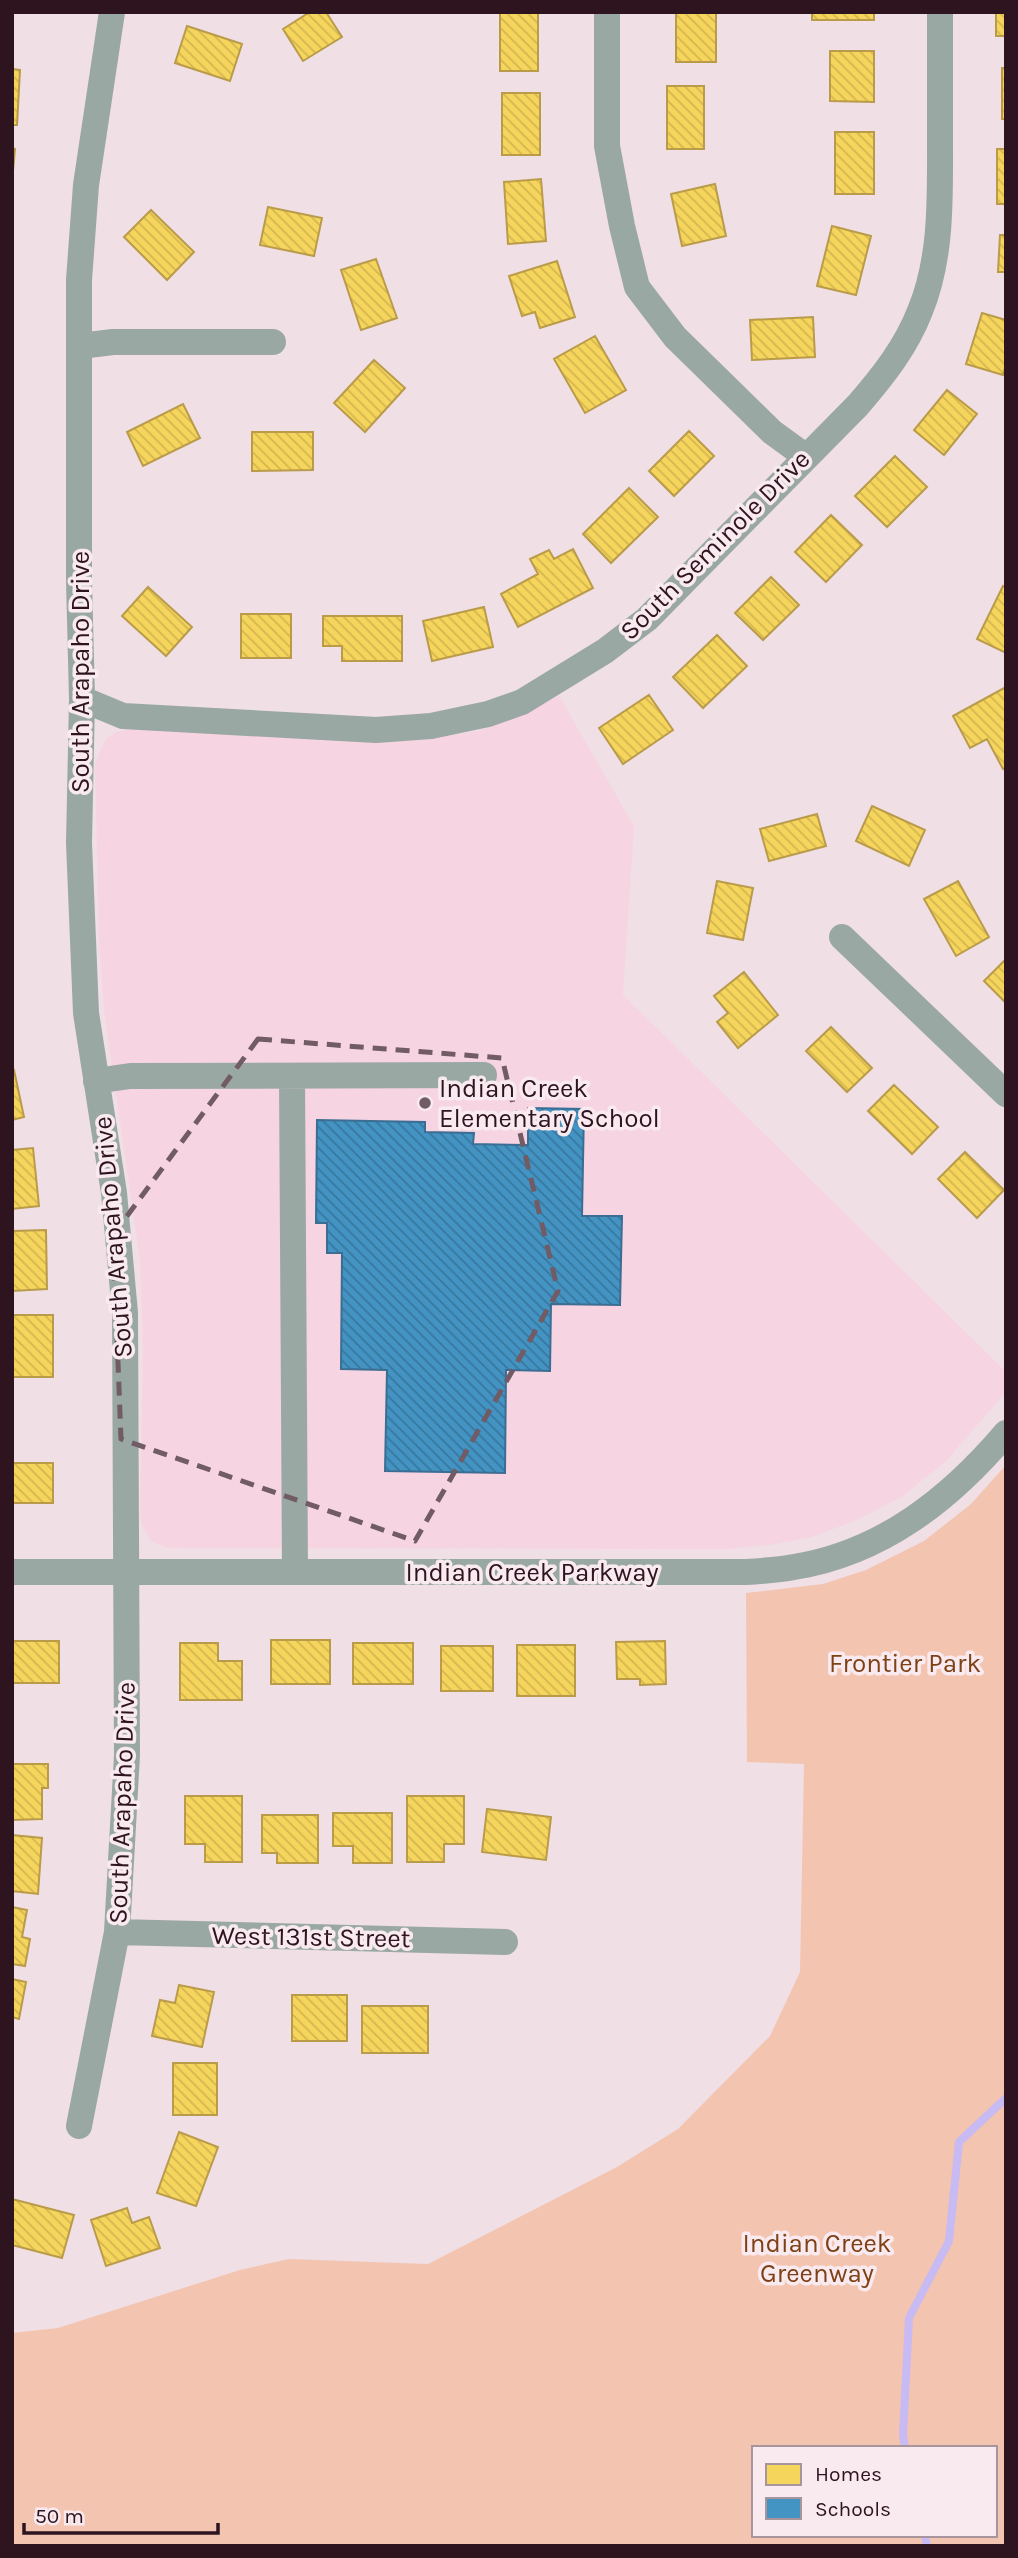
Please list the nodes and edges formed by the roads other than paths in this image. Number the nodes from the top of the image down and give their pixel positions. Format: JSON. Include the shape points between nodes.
{"nodes":[{"id":1,"x":113,"y":12,"type":"edge"},
{"id":2,"x":607,"y":12,"type":"edge"},
{"id":3,"x":940,"y":12,"type":"edge"},
{"id":4,"x":273,"y":342,"type":"dead end"},
{"id":5,"x":80,"y":346,"type":"junction"},
{"id":6,"x":805,"y":456,"type":"junction"},
{"id":7,"x":82,"y":699,"type":"junction"},
{"id":8,"x":842,"y":937,"type":"dead end"},
{"id":9,"x":484,"y":1075,"type":"dead end"},
{"id":10,"x":292,"y":1076,"type":"junction"},
{"id":11,"x":96,"y":1081,"type":"junction"},
{"id":12,"x":1006,"y":1094,"type":"edge"},
{"id":13,"x":1006,"y":1433,"type":"edge"},
{"id":14,"x":12,"y":1572,"type":"edge"},
{"id":15,"x":128,"y":1572,"type":"junction"},
{"id":16,"x":295,"y":1572,"type":"junction"},
{"id":17,"x":117,"y":1932,"type":"junction"},
{"id":18,"x":505,"y":1942,"type":"dead end"},
{"id":19,"x":79,"y":2126,"type":"dead end"}],
"edges":[{"from":1,"to":5,"type":"street","name":"South Arapaho Drive","via":[[86,184]]},
{"from":2,"to":6,"type":"street","via":[[607,146],[637,287],[675,337],[772,432]]},
{"from":3,"to":6,"type":"street","name":"South Seminole Drive","via":[[939,214],[935,258],[921,309],[880,380]]},
{"from":4,"to":5,"type":"street"},
{"from":5,"to":7,"type":"street","name":"South Arapaho Drive"},
{"from":6,"to":7,"type":"street","name":"South Seminole Drive","via":[[647,619],[522,702],[488,714],[431,726],[376,730],[123,716]]},
{"from":7,"to":11,"type":"street","name":"South Arapaho Drive","via":[[80,885],[86,1013]]},
{"from":8,"to":12,"type":"street"},
{"from":9,"to":10,"type":"street"},
{"from":10,"to":11,"type":"street","via":[[130,1076]]},
{"from":10,"to":16,"type":"street"},
{"from":11,"to":15,"type":"street","name":"South Arapaho Drive","via":[[114,1194],[125,1313]]},
{"from":13,"to":16,"type":"street","name":"Indian Creek Parkway","via":[[937,1504],[888,1536],[795,1567],[746,1572]]},
{"from":14,"to":15,"type":"street","name":"Indian Creek Parkway"},
{"from":15,"to":16,"type":"street","name":"Indian Creek Parkway"},
{"from":15,"to":17,"type":"street","name":"South Arapaho Drive","via":[[127,1755]]},
{"from":17,"to":18,"type":"street","name":"West 131st Street"},
{"from":17,"to":19,"type":"street","name":"South Arapaho Drive"}]}
